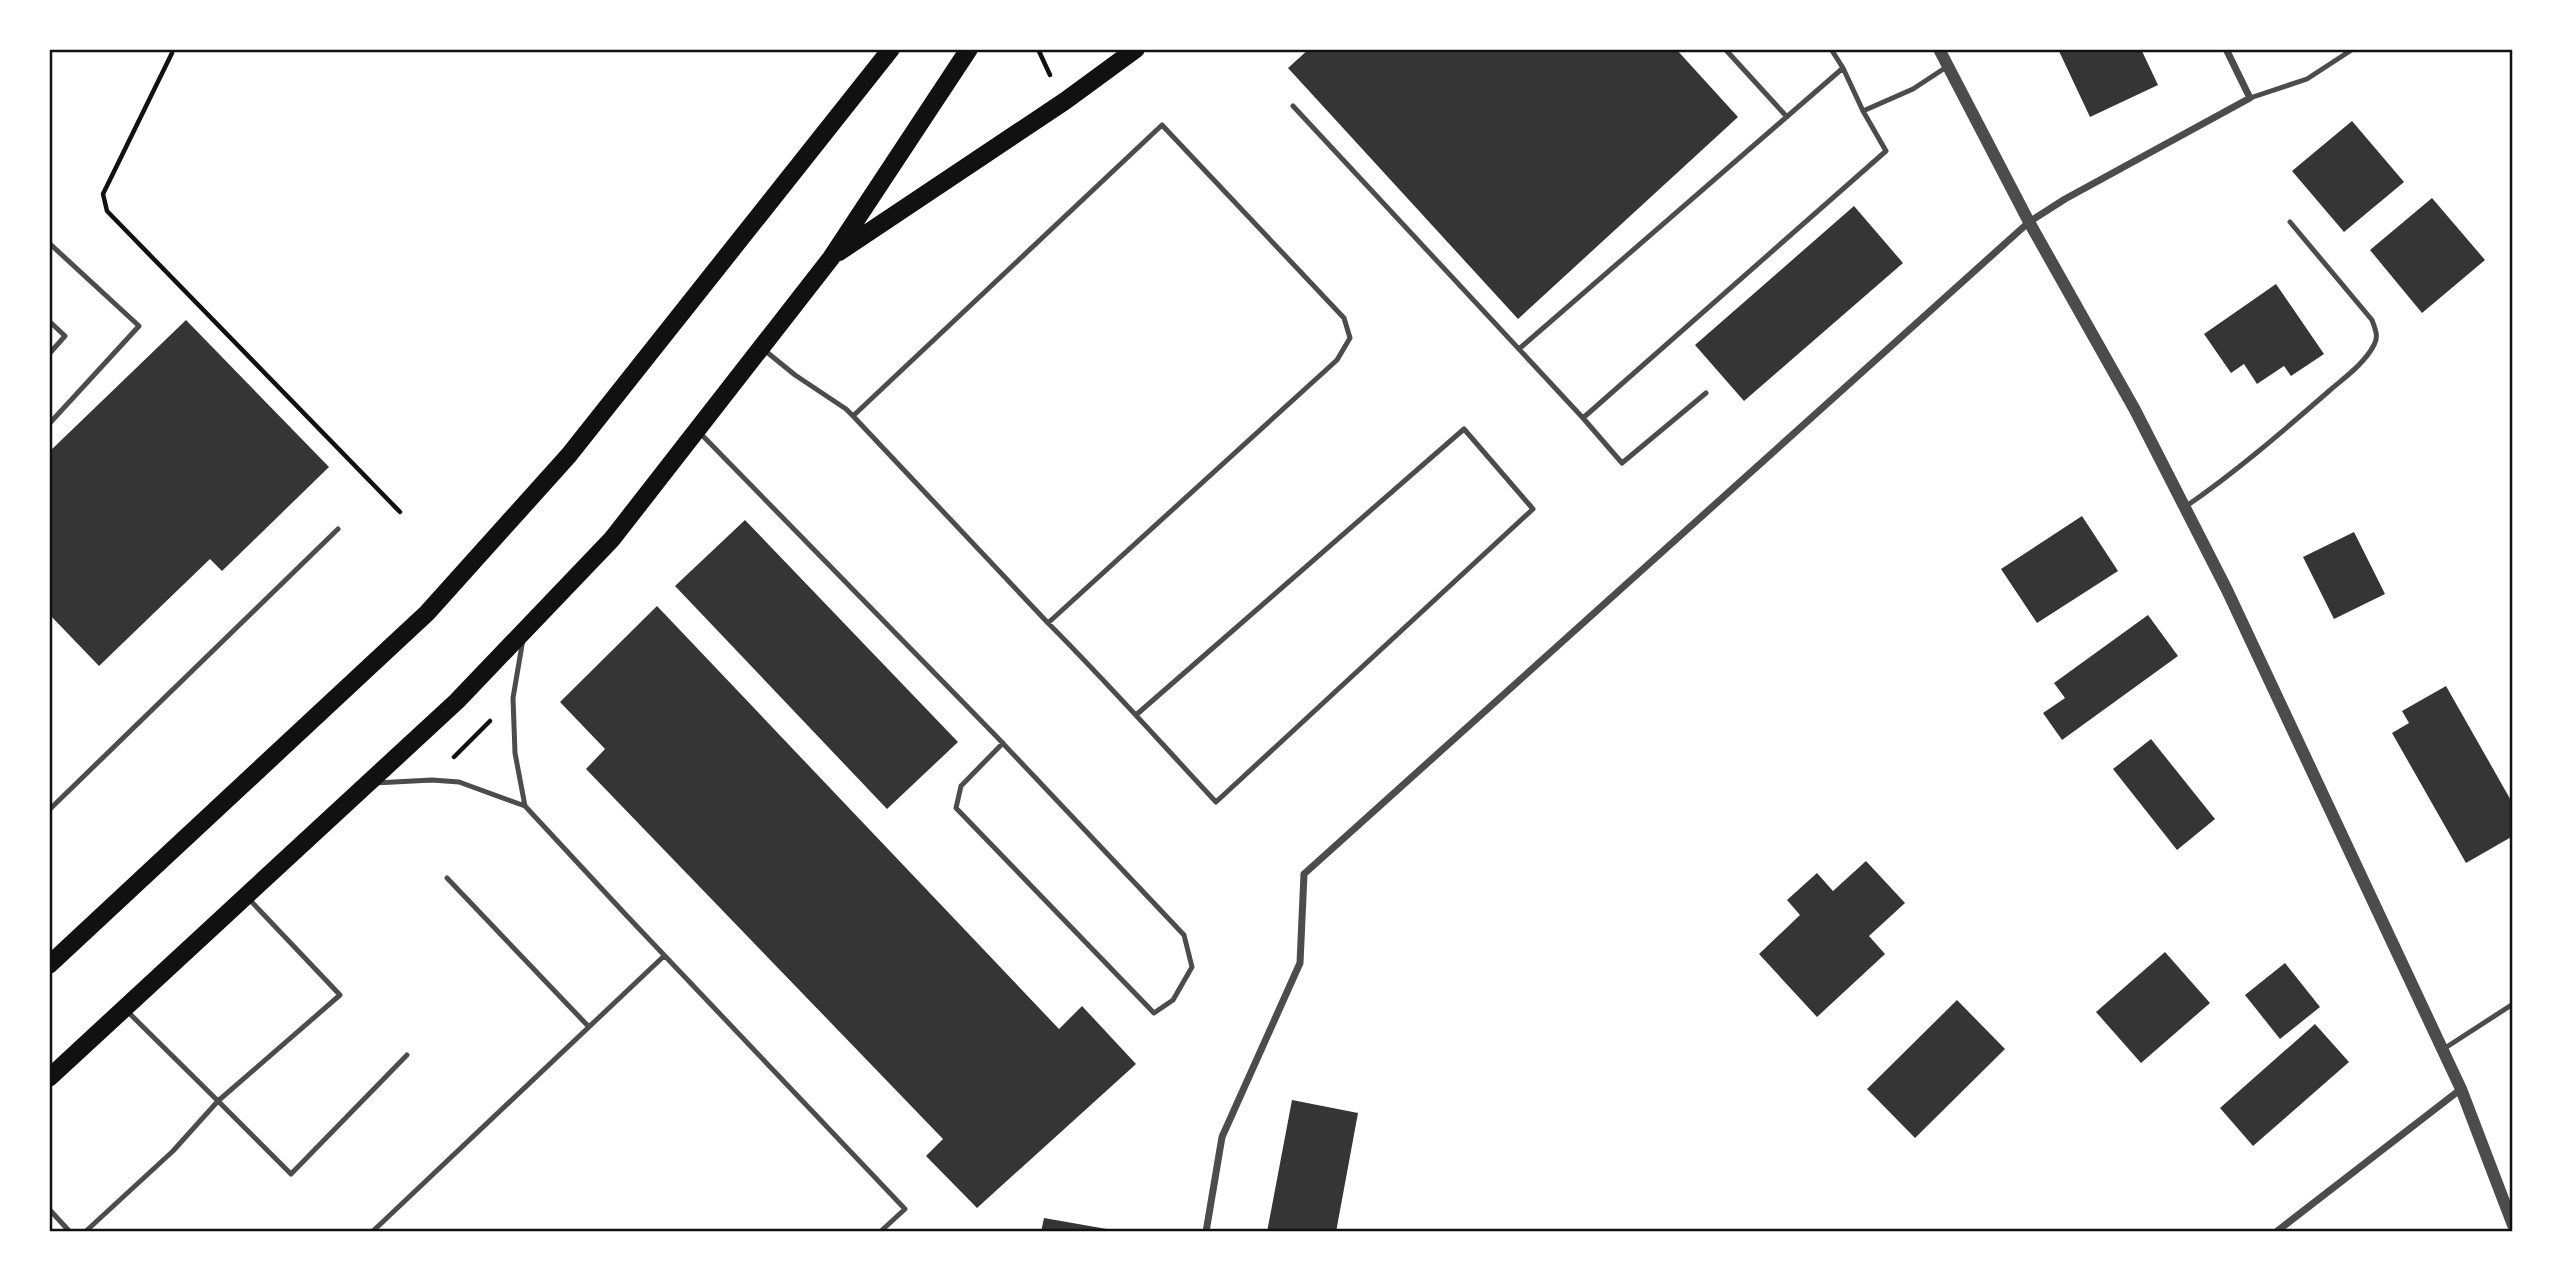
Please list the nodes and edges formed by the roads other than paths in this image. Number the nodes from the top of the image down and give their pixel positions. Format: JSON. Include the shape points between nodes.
{"nodes":[{"id":1,"x":891,"y":49,"type":"edge"},
{"id":2,"x":969,"y":49,"type":"edge"},
{"id":3,"x":1136,"y":49,"type":"edge"},
{"id":4,"x":1725,"y":49,"type":"edge"},
{"id":5,"x":1831,"y":49,"type":"edge"},
{"id":6,"x":1939,"y":49,"type":"edge"},
{"id":7,"x":2226,"y":49,"type":"edge"},
{"id":8,"x":2353,"y":49,"type":"edge"},
{"id":9,"x":1948,"y":66,"type":"junction"},
{"id":10,"x":1843,"y":68,"type":"junction"},
{"id":11,"x":2250,"y":98,"type":"junction"},
{"id":12,"x":1293,"y":106,"type":"dead end"},
{"id":13,"x":1863,"y":111,"type":"junction"},
{"id":14,"x":1787,"y":117,"type":"junction"},
{"id":15,"x":2029,"y":222,"type":"junction"},
{"id":16,"x":2290,"y":222,"type":"dead end"},
{"id":17,"x":49,"y":243,"type":"edge"},
{"id":18,"x":831,"y":258,"type":"junction"},
{"id":19,"x":49,"y":321,"type":"edge"},
{"id":20,"x":761,"y":347,"type":"junction"},
{"id":21,"x":1520,"y":349,"type":"junction"},
{"id":22,"x":49,"y":354,"type":"edge"},
{"id":23,"x":1706,"y":393,"type":"dead end"},
{"id":24,"x":853,"y":416,"type":"junction"},
{"id":25,"x":1583,"y":418,"type":"junction"},
{"id":26,"x":49,"y":424,"type":"edge"},
{"id":27,"x":697,"y":430,"type":"junction"},
{"id":28,"x":2185,"y":507,"type":"junction"},
{"id":29,"x":338,"y":529,"type":"dead end"},
{"id":30,"x":1048,"y":624,"type":"junction"},
{"id":31,"x":524,"y":631,"type":"junction"},
{"id":32,"x":1136,"y":715,"type":"junction"},
{"id":33,"x":1003,"y":743,"type":"junction"},
{"id":34,"x":368,"y":783,"type":"junction"},
{"id":35,"x":525,"y":806,"type":"junction"},
{"id":36,"x":49,"y":810,"type":"edge"},
{"id":37,"x":447,"y":878,"type":"dead end"},
{"id":38,"x":246,"y":896,"type":"junction"},
{"id":39,"x":664,"y":956,"type":"junction"},
{"id":40,"x":49,"y":965,"type":"edge"},
{"id":41,"x":2513,"y":1004,"type":"edge"},
{"id":42,"x":124,"y":1008,"type":"junction"},
{"id":43,"x":589,"y":1027,"type":"junction"},
{"id":44,"x":2442,"y":1050,"type":"junction"},
{"id":45,"x":407,"y":1055,"type":"dead end"},
{"id":46,"x":49,"y":1077,"type":"edge"},
{"id":47,"x":2460,"y":1089,"type":"junction"},
{"id":48,"x":218,"y":1101,"type":"junction"},
{"id":49,"x":49,"y":1209,"type":"edge"},
{"id":50,"x":2513,"y":1224,"type":"edge"},
{"id":51,"x":70,"y":1232,"type":"edge"},
{"id":52,"x":85,"y":1232,"type":"edge"},
{"id":53,"x":372,"y":1232,"type":"edge"},
{"id":54,"x":880,"y":1232,"type":"edge"},
{"id":55,"x":1206,"y":1232,"type":"edge"},
{"id":56,"x":2276,"y":1232,"type":"edge"}],
"edges":[{"from":1,"to":40,"type":"main road","via":[[569,455],[427,613]]},
{"from":2,"to":18,"type":"main road"},
{"from":3,"to":18,"type":"main road"},
{"from":4,"to":14,"type":"lane"},
{"from":5,"to":10,"type":"lane"},
{"from":6,"to":9,"type":"street"},
{"from":7,"to":11,"type":"street"},
{"from":8,"to":11,"type":"lane","via":[[2307,79]]},
{"from":9,"to":13,"type":"lane","via":[[1913,89]]},
{"from":9,"to":15,"type":"street"},
{"from":10,"to":13,"type":"lane"},
{"from":10,"to":14,"type":"lane"},
{"from":11,"to":15,"type":"street"},
{"from":12,"to":21,"type":"lane"},
{"from":13,"to":25,"type":"lane","via":[[1886,151]]},
{"from":14,"to":21,"type":"lane"},
{"from":15,"to":28,"type":"street"},
{"from":15,"to":55,"type":"street","via":[[1304,874],[1300,963],[1222,1137]]},
{"from":16,"to":28,"type":"lane","via":[[2372,320],[2378,334],[2375,344],[2363,361],[2305,412]]},
{"from":17,"to":26,"type":"lane","via":[[139,326]]},
{"from":18,"to":20,"type":"main road"},
{"from":19,"to":22,"type":"lane","via":[[65,336]]},
{"from":20,"to":24,"type":"lane"},
{"from":20,"to":27,"type":"main road"},
{"from":21,"to":25,"type":"lane"},
{"from":23,"to":25,"type":"lane","via":[[1622,463]]},
{"from":24,"to":30,"type":"lane"},
{"from":24,"to":30,"type":"lane","via":[[1162,125],[1344,318],[1350,338],[1337,360]]},
{"from":27,"to":31,"type":"main road","via":[[612,539]]},
{"from":27,"to":33,"type":"lane"},
{"from":28,"to":44,"type":"street"},
{"from":29,"to":36,"type":"lane"},
{"from":30,"to":32,"type":"lane"},
{"from":31,"to":34,"type":"main road"},
{"from":31,"to":35,"type":"lane","via":[[513,698],[515,753]]},
{"from":32,"to":32,"type":"lane","via":[[1216,802],[1533,509],[1464,429]]},
{"from":33,"to":33,"type":"lane","via":[[1184,935],[1192,967],[1173,1000],[1154,1013],[956,808],[961,786]]},
{"from":34,"to":35,"type":"lane","via":[[459,782]]},
{"from":34,"to":38,"type":"main road"},
{"from":35,"to":39,"type":"lane"},
{"from":37,"to":43,"type":"lane"},
{"from":38,"to":42,"type":"main road"},
{"from":38,"to":48,"type":"lane","via":[[340,995]]},
{"from":39,"to":43,"type":"lane"},
{"from":39,"to":54,"type":"lane","via":[[905,1209]]},
{"from":41,"to":44,"type":"lane"},
{"from":42,"to":46,"type":"main road"},
{"from":42,"to":48,"type":"lane"},
{"from":43,"to":53,"type":"lane"},
{"from":44,"to":47,"type":"street"},
{"from":45,"to":48,"type":"lane","via":[[291,1174]]},
{"from":47,"to":50,"type":"street"},
{"from":47,"to":56,"type":"street"},
{"from":48,"to":52,"type":"lane","via":[[173,1151]]},
{"from":49,"to":51,"type":"lane"}]}
